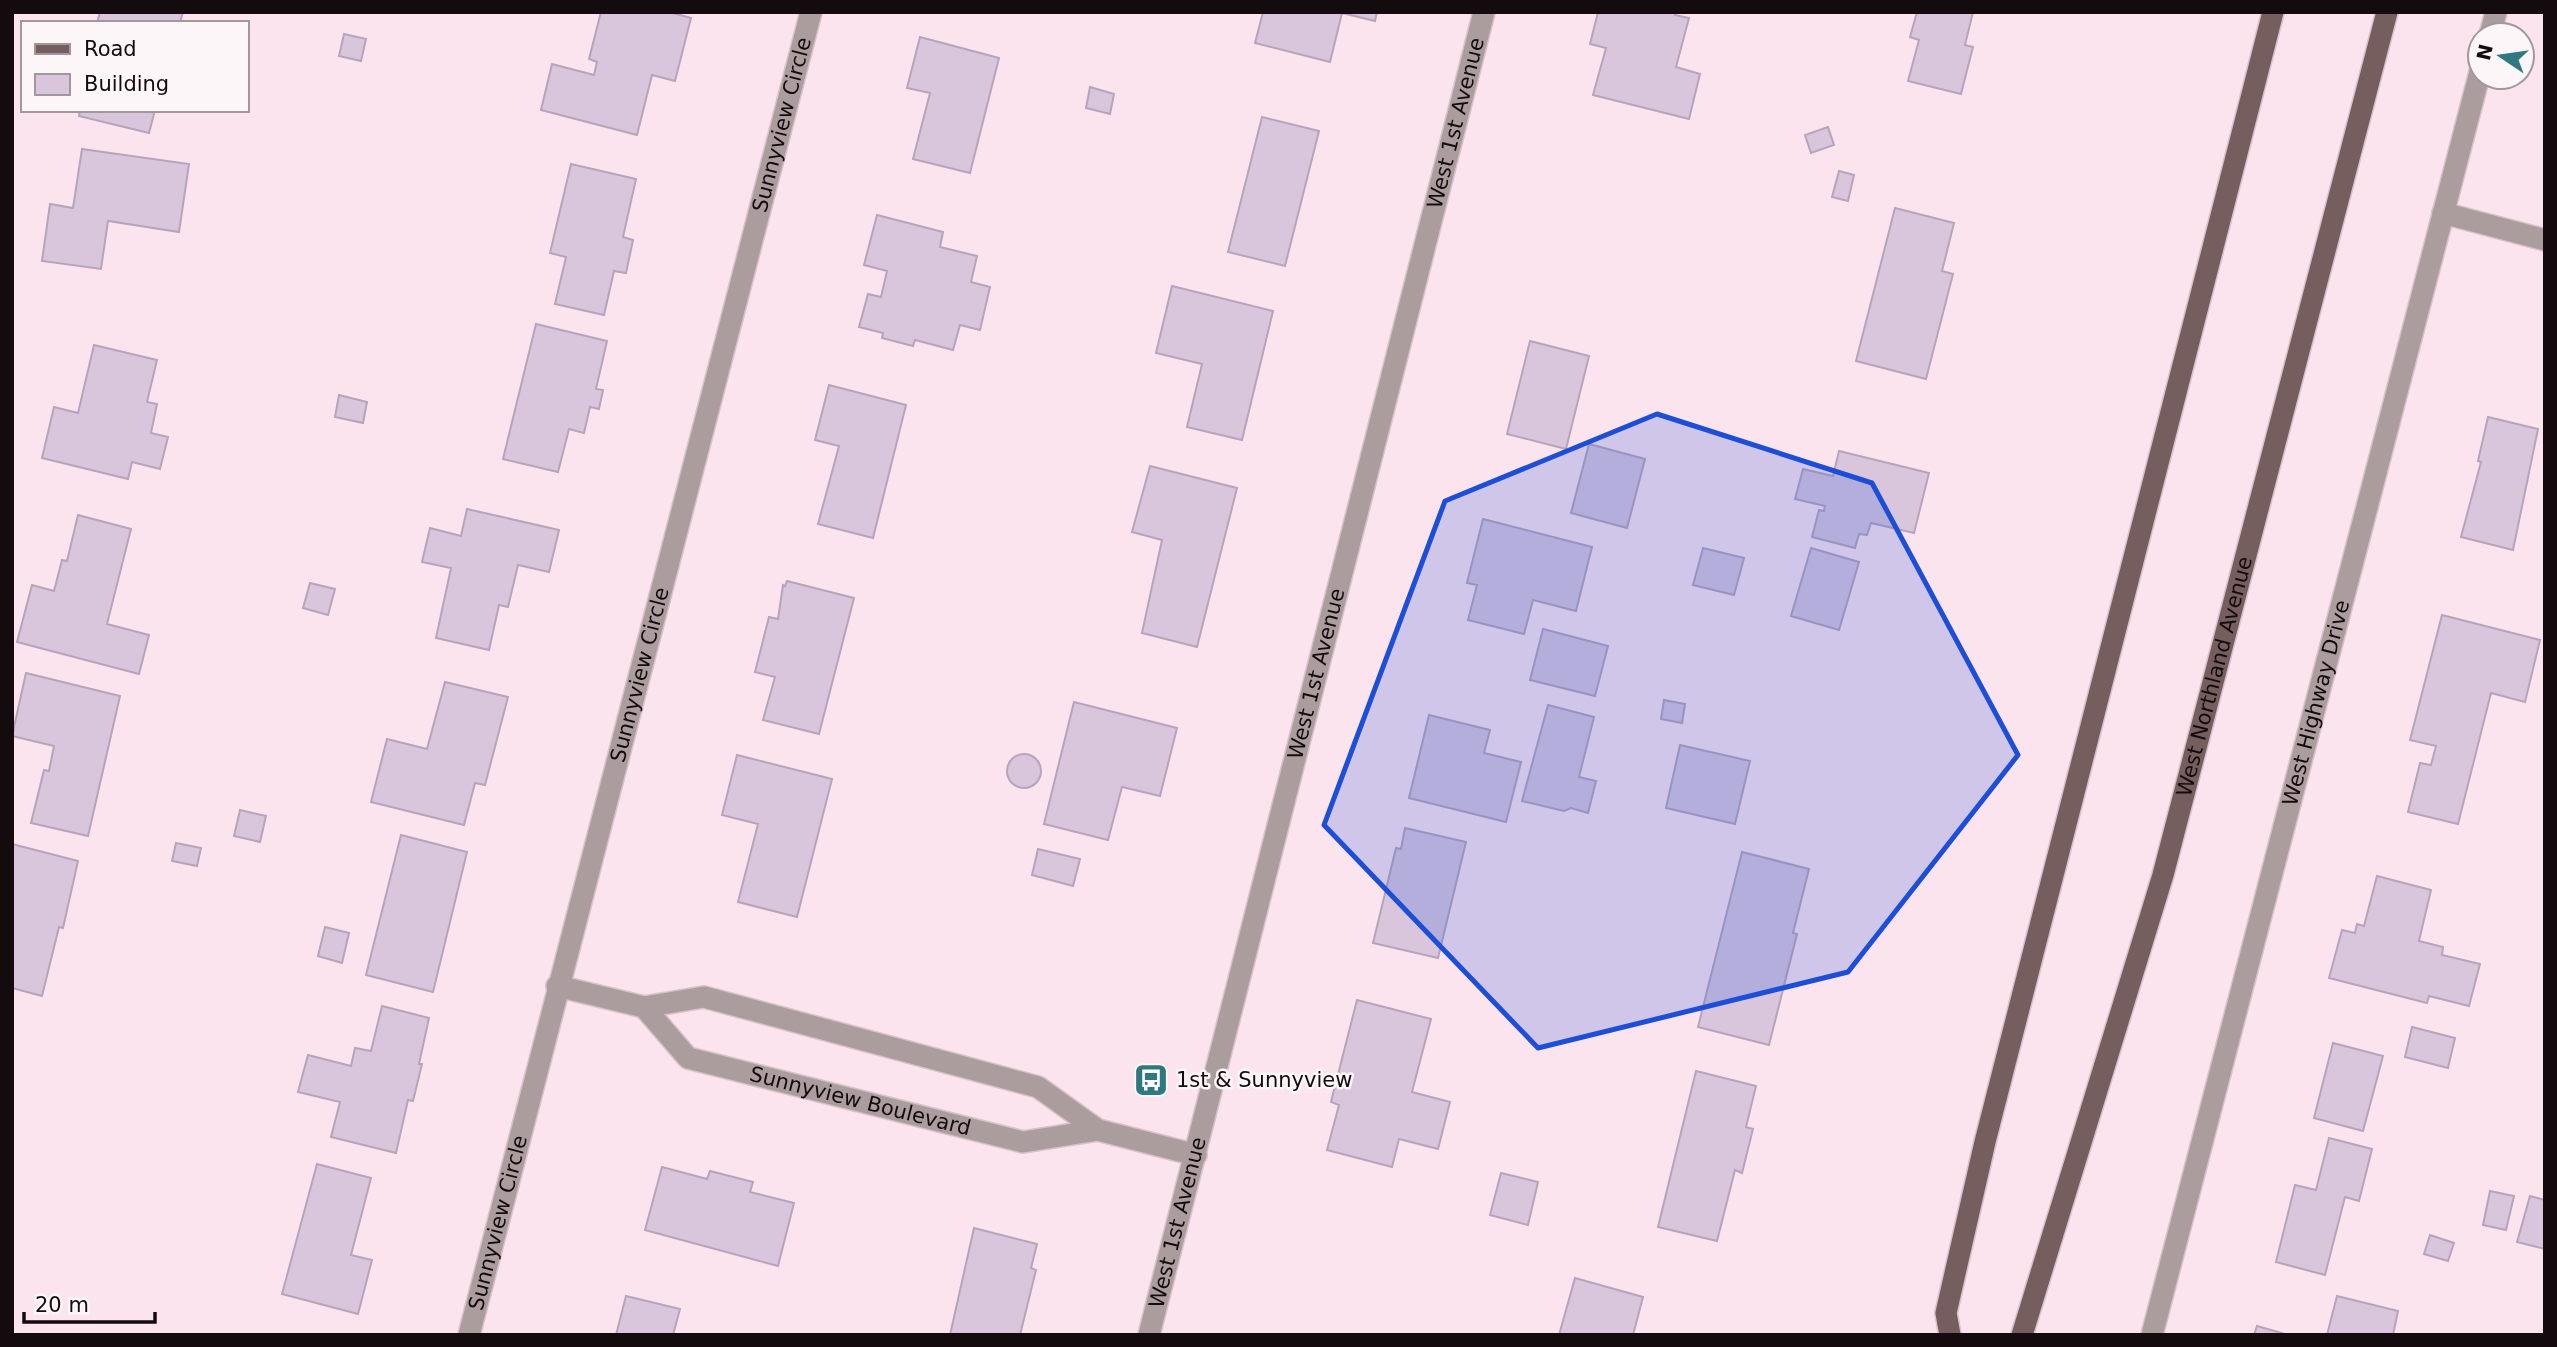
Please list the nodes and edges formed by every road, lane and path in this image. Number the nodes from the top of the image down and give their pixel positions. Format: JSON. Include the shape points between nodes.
{"nodes":[{"id":1,"x":811,"y":12,"type":"edge"},
{"id":2,"x":1484,"y":12,"type":"edge"},
{"id":3,"x":2273,"y":12,"type":"edge"},
{"id":4,"x":2387,"y":12,"type":"edge"},
{"id":5,"x":2475,"y":91,"type":"edge"},
{"id":6,"x":2443,"y":213,"type":"junction"},
{"id":7,"x":2545,"y":240,"type":"edge"},
{"id":8,"x":557,"y":986,"type":"junction"},
{"id":9,"x":644,"y":1007,"type":"junction"},
{"id":10,"x":1098,"y":1130,"type":"junction"},
{"id":11,"x":1196,"y":1155,"type":"junction"},
{"id":12,"x":469,"y":1335,"type":"edge"},
{"id":13,"x":1149,"y":1335,"type":"edge"},
{"id":14,"x":1950,"y":1335,"type":"edge"},
{"id":15,"x":2022,"y":1335,"type":"edge"},
{"id":16,"x":2152,"y":1335,"type":"edge"}],
"edges":[{"from":1,"to":8,"type":"street","name":"Sunnyview Circle"},
{"from":2,"to":11,"type":"street","name":"West 1st Avenue"},
{"from":3,"to":14,"type":"main road","via":[[1988,1128],[1946,1312]]},
{"from":4,"to":15,"type":"main road","name":"West Northland Avenue","via":[[2163,876]]},
{"from":5,"to":6,"type":"street","name":"West Highway Drive"},
{"from":6,"to":7,"type":"street"},
{"from":6,"to":16,"type":"street","name":"West Highway Drive"},
{"from":8,"to":9,"type":"street","name":"Sunnyview Boulevard"},
{"from":8,"to":12,"type":"street","name":"Sunnyview Circle"},
{"from":9,"to":10,"type":"street","name":"Sunnyview Boulevard","via":[[704,997],[1038,1087]]},
{"from":9,"to":10,"type":"street","name":"Sunnyview Boulevard","via":[[688,1058],[1023,1142]]},
{"from":10,"to":11,"type":"street","name":"Sunnyview Boulevard"},
{"from":11,"to":13,"type":"street","name":"West 1st Avenue"}]}
